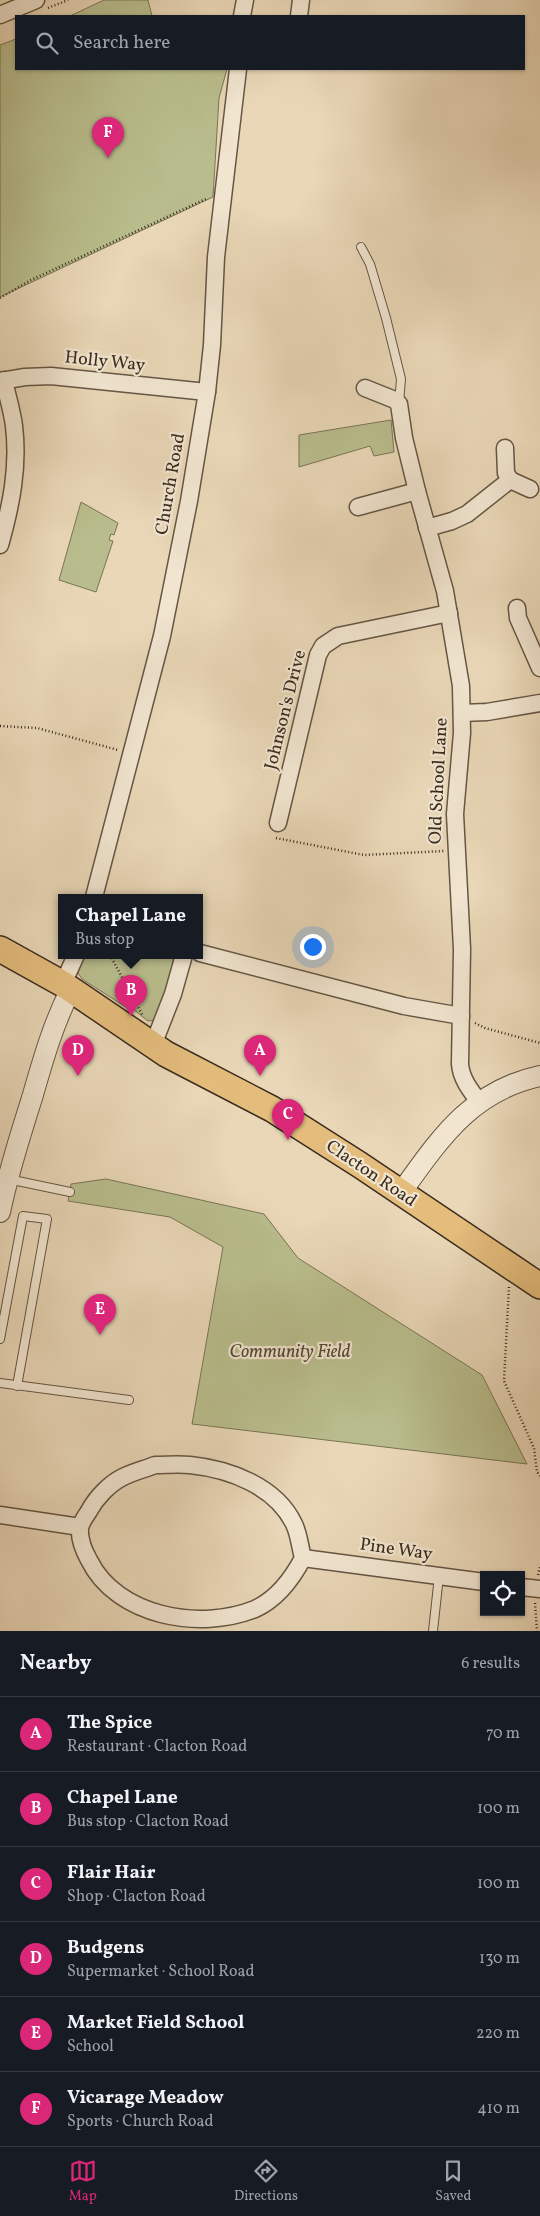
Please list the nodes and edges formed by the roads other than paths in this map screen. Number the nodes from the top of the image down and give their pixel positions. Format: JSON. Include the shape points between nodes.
{"nodes":[{"id":1,"x":36,"y":0,"type":"edge"},
{"id":2,"x":302,"y":0,"type":"edge"},
{"id":3,"x":16,"y":4,"type":"edge"},
{"id":4,"x":0,"y":15,"type":"edge"},
{"id":5,"x":299,"y":15,"type":"edge"},
{"id":6,"x":238,"y":70,"type":"edge"},
{"id":7,"x":361,"y":247,"type":"dead end"},
{"id":8,"x":2,"y":380,"type":"edge"},
{"id":9,"x":365,"y":388,"type":"dead end"},
{"id":10,"x":207,"y":392,"type":"junction"},
{"id":11,"x":399,"y":404,"type":"junction"},
{"id":12,"x":505,"y":448,"type":"dead end"},
{"id":13,"x":510,"y":480,"type":"junction"},
{"id":14,"x":530,"y":489,"type":"dead end"},
{"id":15,"x":417,"y":490,"type":"junction"},
{"id":16,"x":358,"y":507,"type":"dead end"},
{"id":17,"x":427,"y":528,"type":"junction"},
{"id":18,"x":0,"y":545,"type":"edge"},
{"id":19,"x":517,"y":608,"type":"dead end"},
{"id":20,"x":449,"y":613,"type":"junction"},
{"id":21,"x":540,"y":668,"type":"edge"},
{"id":22,"x":540,"y":702,"type":"edge"},
{"id":23,"x":462,"y":713,"type":"junction"},
{"id":24,"x":278,"y":823,"type":"road end"},
{"id":25,"x":95,"y":894,"type":"edge"},
{"id":26,"x":0,"y":948,"type":"edge"},
{"id":27,"x":203,"y":954,"type":"edge"},
{"id":28,"x":75,"y":959,"type":"edge"},
{"id":29,"x":183,"y":959,"type":"edge"},
{"id":30,"x":67,"y":987,"type":"junction"},
{"id":31,"x":461,"y":1016,"type":"junction"},
{"id":32,"x":149,"y":1034,"type":"junction"},
{"id":33,"x":540,"y":1076,"type":"edge"},
{"id":34,"x":480,"y":1102,"type":"junction"},
{"id":35,"x":8,"y":1179,"type":"junction"},
{"id":36,"x":70,"y":1192,"type":"dead end"},
{"id":37,"x":400,"y":1194,"type":"junction"},
{"id":38,"x":0,"y":1212,"type":"edge"},
{"id":39,"x":540,"y":1286,"type":"edge"},
{"id":40,"x":0,"y":1339,"type":"edge"},
{"id":41,"x":0,"y":1383,"type":"edge"},
{"id":42,"x":17,"y":1386,"type":"junction"},
{"id":43,"x":129,"y":1400,"type":"dead end"},
{"id":44,"x":0,"y":1515,"type":"edge"},
{"id":45,"x":80,"y":1527,"type":"junction"},
{"id":46,"x":303,"y":1558,"type":"junction"},
{"id":47,"x":439,"y":1576,"type":"junction"},
{"id":48,"x":480,"y":1581,"type":"edge"},
{"id":49,"x":525,"y":1587,"type":"edge"},
{"id":50,"x":540,"y":1589,"type":"edge"},
{"id":51,"x":433,"y":1631,"type":"edge"}],
"edges":[{"from":1,"to":3,"type":"street"},
{"from":2,"to":5,"type":"street"},
{"from":3,"to":4,"type":"street"},
{"from":6,"to":10,"type":"street","name":"Church Road","via":[[216,257]]},
{"from":7,"to":11,"type":"lane","via":[[370,264],[401,379]]},
{"from":8,"to":10,"type":"street","name":"Holly Way","via":[[51,376]]},
{"from":8,"to":18,"type":"street","via":[[16,449],[11,501]]},
{"from":9,"to":11,"type":"street"},
{"from":10,"to":25,"type":"street","name":"Church Road","via":[[178,567]]},
{"from":11,"to":15,"type":"street","name":"Old School Lane"},
{"from":12,"to":13,"type":"street","via":[[506,473]]},
{"from":13,"to":14,"type":"street"},
{"from":13,"to":17,"type":"street","via":[[467,514]]},
{"from":15,"to":16,"type":"street"},
{"from":15,"to":17,"type":"street","name":"Old School Lane"},
{"from":17,"to":20,"type":"street","name":"Old School Lane"},
{"from":19,"to":21,"type":"street","via":[[518,618]]},
{"from":20,"to":23,"type":"street","name":"Old School Lane","via":[[460,678]]},
{"from":20,"to":24,"type":"street","name":"Johnson's Drive","via":[[338,636],[323,646],[318,655]]},
{"from":22,"to":23,"type":"street","via":[[487,712]]},
{"from":23,"to":31,"type":"street","name":"Old School Lane","via":[[455,802],[462,949]]},
{"from":26,"to":30,"type":"main road","name":"Clacton Road"},
{"from":27,"to":31,"type":"street","via":[[404,1006]]},
{"from":28,"to":30,"type":"street"},
{"from":29,"to":32,"type":"street","via":[[173,994]]},
{"from":30,"to":32,"type":"main road","name":"Clacton Road"},
{"from":30,"to":35,"type":"street"},
{"from":31,"to":34,"type":"street","name":"Old School Lane","via":[[461,1072]]},
{"from":32,"to":37,"type":"main road","name":"Clacton Road","via":[[166,1054],[272,1109]]},
{"from":33,"to":34,"type":"street","via":[[506,1087]]},
{"from":34,"to":37,"type":"street","via":[[448,1130]]},
{"from":35,"to":36,"type":"lane"},
{"from":35,"to":38,"type":"street"},
{"from":37,"to":39,"type":"main road","name":"Clacton Road"},
{"from":40,"to":42,"type":"lane","via":[[24,1216],[47,1219]]},
{"from":41,"to":42,"type":"lane"},
{"from":42,"to":43,"type":"lane"},
{"from":44,"to":45,"type":"street"},
{"from":45,"to":46,"type":"street","via":[[96,1499],[122,1477],[156,1466],[190,1465],[223,1471],[251,1482],[278,1500],[294,1524]]},
{"from":45,"to":46,"type":"street","via":[[82,1548],[108,1588],[126,1602],[155,1614],[183,1619],[226,1619],[256,1609],[284,1588]]},
{"from":46,"to":47,"type":"street","name":"Pine Way"},
{"from":47,"to":48,"type":"street","name":"Pine Way"},
{"from":47,"to":51,"type":"lane"},
{"from":49,"to":50,"type":"street"}]}
